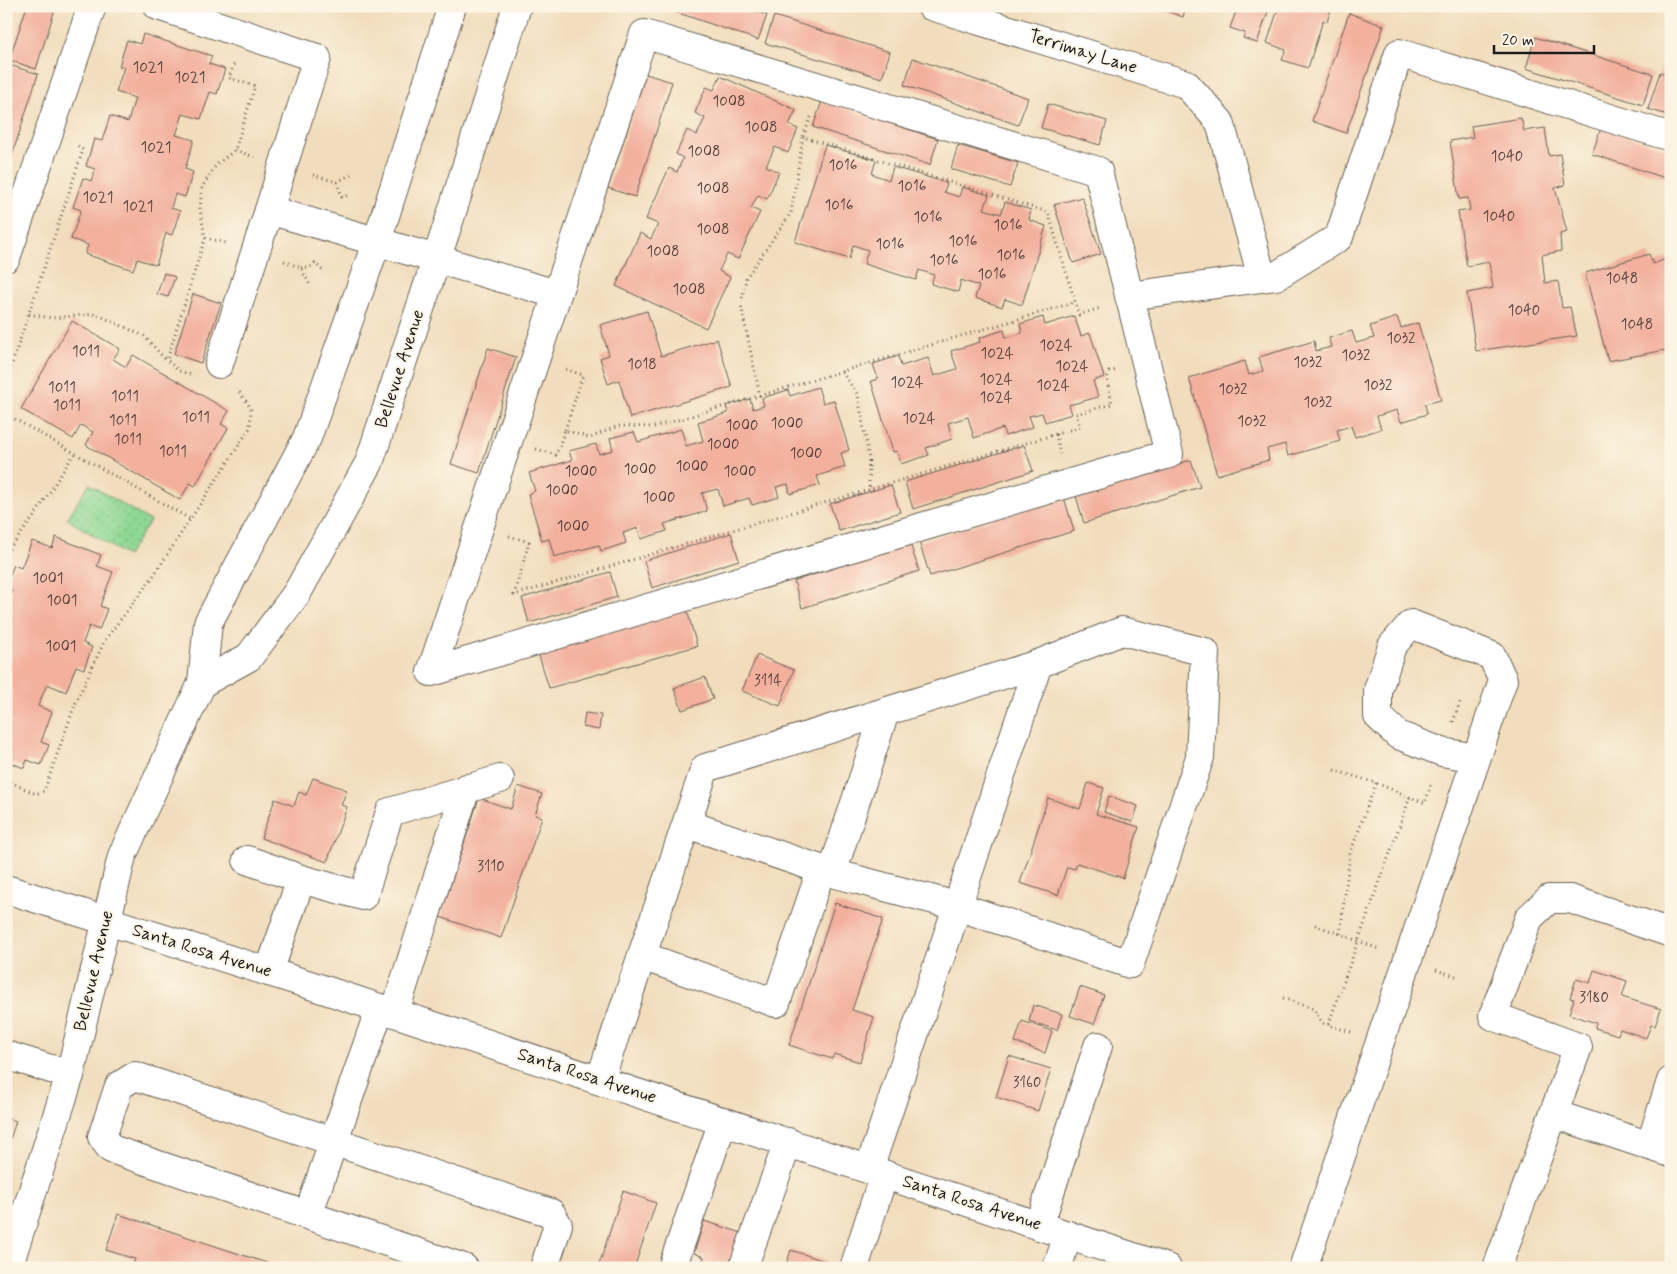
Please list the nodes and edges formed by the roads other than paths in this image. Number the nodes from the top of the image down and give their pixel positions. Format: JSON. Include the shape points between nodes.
{"nodes":[{"id":1,"x":92,"y":6,"type":"edge"},
{"id":2,"x":158,"y":6,"type":"edge"},
{"id":3,"x":452,"y":6,"type":"edge"},
{"id":4,"x":517,"y":6,"type":"edge"},
{"id":5,"x":931,"y":6,"type":"edge"},
{"id":6,"x":1671,"y":137,"type":"edge"},
{"id":7,"x":269,"y":210,"type":"junction"},
{"id":8,"x":377,"y":241,"type":"junction"},
{"id":9,"x":6,"y":258,"type":"edge"},
{"id":10,"x":437,"y":259,"type":"junction"},
{"id":11,"x":1262,"y":278,"type":"junction"},
{"id":12,"x":556,"y":294,"type":"junction"},
{"id":13,"x":1118,"y":301,"type":"junction"},
{"id":14,"x":215,"y":376,"type":"road end"},
{"id":15,"x":1038,"y":664,"type":"junction"},
{"id":16,"x":202,"y":683,"type":"junction"},
{"id":17,"x":885,"y":712,"type":"junction"},
{"id":18,"x":1476,"y":758,"type":"junction"},
{"id":19,"x":500,"y":779,"type":"dead end"},
{"id":20,"x":466,"y":788,"type":"junction"},
{"id":21,"x":687,"y":824,"type":"junction"},
{"id":22,"x":246,"y":860,"type":"dead end"},
{"id":23,"x":826,"y":871,"type":"junction"},
{"id":24,"x":301,"y":879,"type":"junction"},
{"id":25,"x":6,"y":889,"type":"edge"},
{"id":26,"x":957,"y":906,"type":"junction"},
{"id":27,"x":105,"y":921,"type":"junction"},
{"id":28,"x":1671,"y":932,"type":"edge"},
{"id":29,"x":642,"y":956,"type":"junction"},
{"id":30,"x":269,"y":972,"type":"junction"},
{"id":31,"x":387,"y":1010,"type":"junction"},
{"id":32,"x":1098,"y":1046,"type":"dead end"},
{"id":33,"x":6,"y":1055,"type":"edge"},
{"id":34,"x":70,"y":1074,"type":"junction"},
{"id":35,"x":600,"y":1080,"type":"junction"},
{"id":36,"x":1671,"y":1081,"type":"edge"},
{"id":37,"x":1554,"y":1114,"type":"junction"},
{"id":38,"x":723,"y":1121,"type":"junction"},
{"id":39,"x":333,"y":1142,"type":"junction"},
{"id":40,"x":788,"y":1142,"type":"junction"},
{"id":41,"x":1661,"y":1149,"type":"edge"},
{"id":42,"x":877,"y":1172,"type":"junction"},
{"id":43,"x":308,"y":1215,"type":"junction"},
{"id":44,"x":1039,"y":1226,"type":"junction"},
{"id":45,"x":1068,"y":1235,"type":"junction"},
{"id":46,"x":8,"y":1268,"type":"edge"},
{"id":47,"x":464,"y":1268,"type":"edge"},
{"id":48,"x":544,"y":1268,"type":"edge"},
{"id":49,"x":672,"y":1268,"type":"edge"},
{"id":50,"x":744,"y":1268,"type":"edge"},
{"id":51,"x":854,"y":1268,"type":"edge"},
{"id":52,"x":1057,"y":1268,"type":"edge"},
{"id":53,"x":1167,"y":1268,"type":"edge"},
{"id":54,"x":1303,"y":1268,"type":"edge"},
{"id":55,"x":1497,"y":1268,"type":"edge"}],
"edges":[{"from":1,"to":9,"type":"street"},
{"from":2,"to":7,"type":"street","via":[[318,58]]},
{"from":3,"to":8,"type":"street","name":"Bellevue Avenue"},
{"from":4,"to":10,"type":"street","name":"Bellevue Avenue"},
{"from":5,"to":11,"type":"street","name":"Terrimay Lane","via":[[1186,84],[1220,122]]},
{"from":6,"to":11,"type":"street","via":[[1399,53],[1339,237],[1276,276]]},
{"from":7,"to":8,"type":"street"},
{"from":7,"to":14,"type":"street"},
{"from":8,"to":10,"type":"street"},
{"from":8,"to":16,"type":"street","name":"Bellevue Avenue","via":[[307,438],[208,624]]},
{"from":10,"to":12,"type":"street"},
{"from":10,"to":16,"type":"street","name":"Bellevue Avenue","via":[[369,463],[297,593],[249,657]]},
{"from":11,"to":13,"type":"street"},
{"from":12,"to":13,"type":"street","via":[[644,34],[1098,171]]},
{"from":12,"to":13,"type":"street","via":[[431,672],[1169,454]]},
{"from":15,"to":17,"type":"street"},
{"from":15,"to":26,"type":"street"},
{"from":15,"to":26,"type":"street","via":[[1122,631],[1205,652],[1200,757],[1130,964]]},
{"from":16,"to":27,"type":"street","name":"Bellevue Avenue","via":[[122,856]]},
{"from":17,"to":21,"type":"street","via":[[705,768]]},
{"from":17,"to":23,"type":"street"},
{"from":18,"to":18,"type":"street","via":[[1503,680],[1492,656],[1411,624],[1392,646],[1378,690],[1378,716],[1398,734],[1442,752]]},
{"from":18,"to":54,"type":"street"},
{"from":19,"to":20,"type":"street"},
{"from":20,"to":24,"type":"street","via":[[390,812],[363,896]]},
{"from":20,"to":31,"type":"street"},
{"from":21,"to":23,"type":"street"},
{"from":21,"to":29,"type":"street"},
{"from":22,"to":24,"type":"street"},
{"from":23,"to":26,"type":"street"},
{"from":23,"to":29,"type":"street","via":[[776,1003]]},
{"from":24,"to":30,"type":"street"},
{"from":25,"to":27,"type":"street","name":"Santa Rosa Avenue"},
{"from":26,"to":42,"type":"street"},
{"from":27,"to":30,"type":"street","name":"Santa Rosa Avenue"},
{"from":27,"to":34,"type":"street","name":"Bellevue Avenue"},
{"from":28,"to":37,"type":"street","via":[[1570,899],[1549,899],[1529,918],[1493,1016],[1578,1047]]},
{"from":29,"to":35,"type":"street"},
{"from":30,"to":31,"type":"street","name":"Santa Rosa Avenue"},
{"from":31,"to":35,"type":"street","name":"Santa Rosa Avenue"},
{"from":31,"to":39,"type":"street"},
{"from":32,"to":44,"type":"street"},
{"from":33,"to":34,"type":"street"},
{"from":34,"to":46,"type":"street","name":"Bellevue Avenue"},
{"from":35,"to":38,"type":"street","name":"Santa Rosa Avenue"},
{"from":36,"to":41,"type":"street"},
{"from":37,"to":41,"type":"street"},
{"from":37,"to":55,"type":"street"},
{"from":38,"to":40,"type":"street","name":"Santa Rosa Avenue"},
{"from":38,"to":49,"type":"street"},
{"from":39,"to":43,"type":"street"},
{"from":39,"to":43,"type":"street","via":[[135,1076],[119,1086],[102,1137],[111,1149]]},
{"from":39,"to":48,"type":"street","via":[[551,1213],[558,1225]]},
{"from":40,"to":42,"type":"street","name":"Santa Rosa Avenue"},
{"from":40,"to":50,"type":"street"},
{"from":42,"to":44,"type":"street","name":"Santa Rosa Avenue"},
{"from":42,"to":51,"type":"street"},
{"from":43,"to":47,"type":"street"},
{"from":44,"to":45,"type":"street","name":"Santa Rosa Avenue"},
{"from":45,"to":52,"type":"street"},
{"from":45,"to":53,"type":"street","name":"Santa Rosa Avenue"}]}
